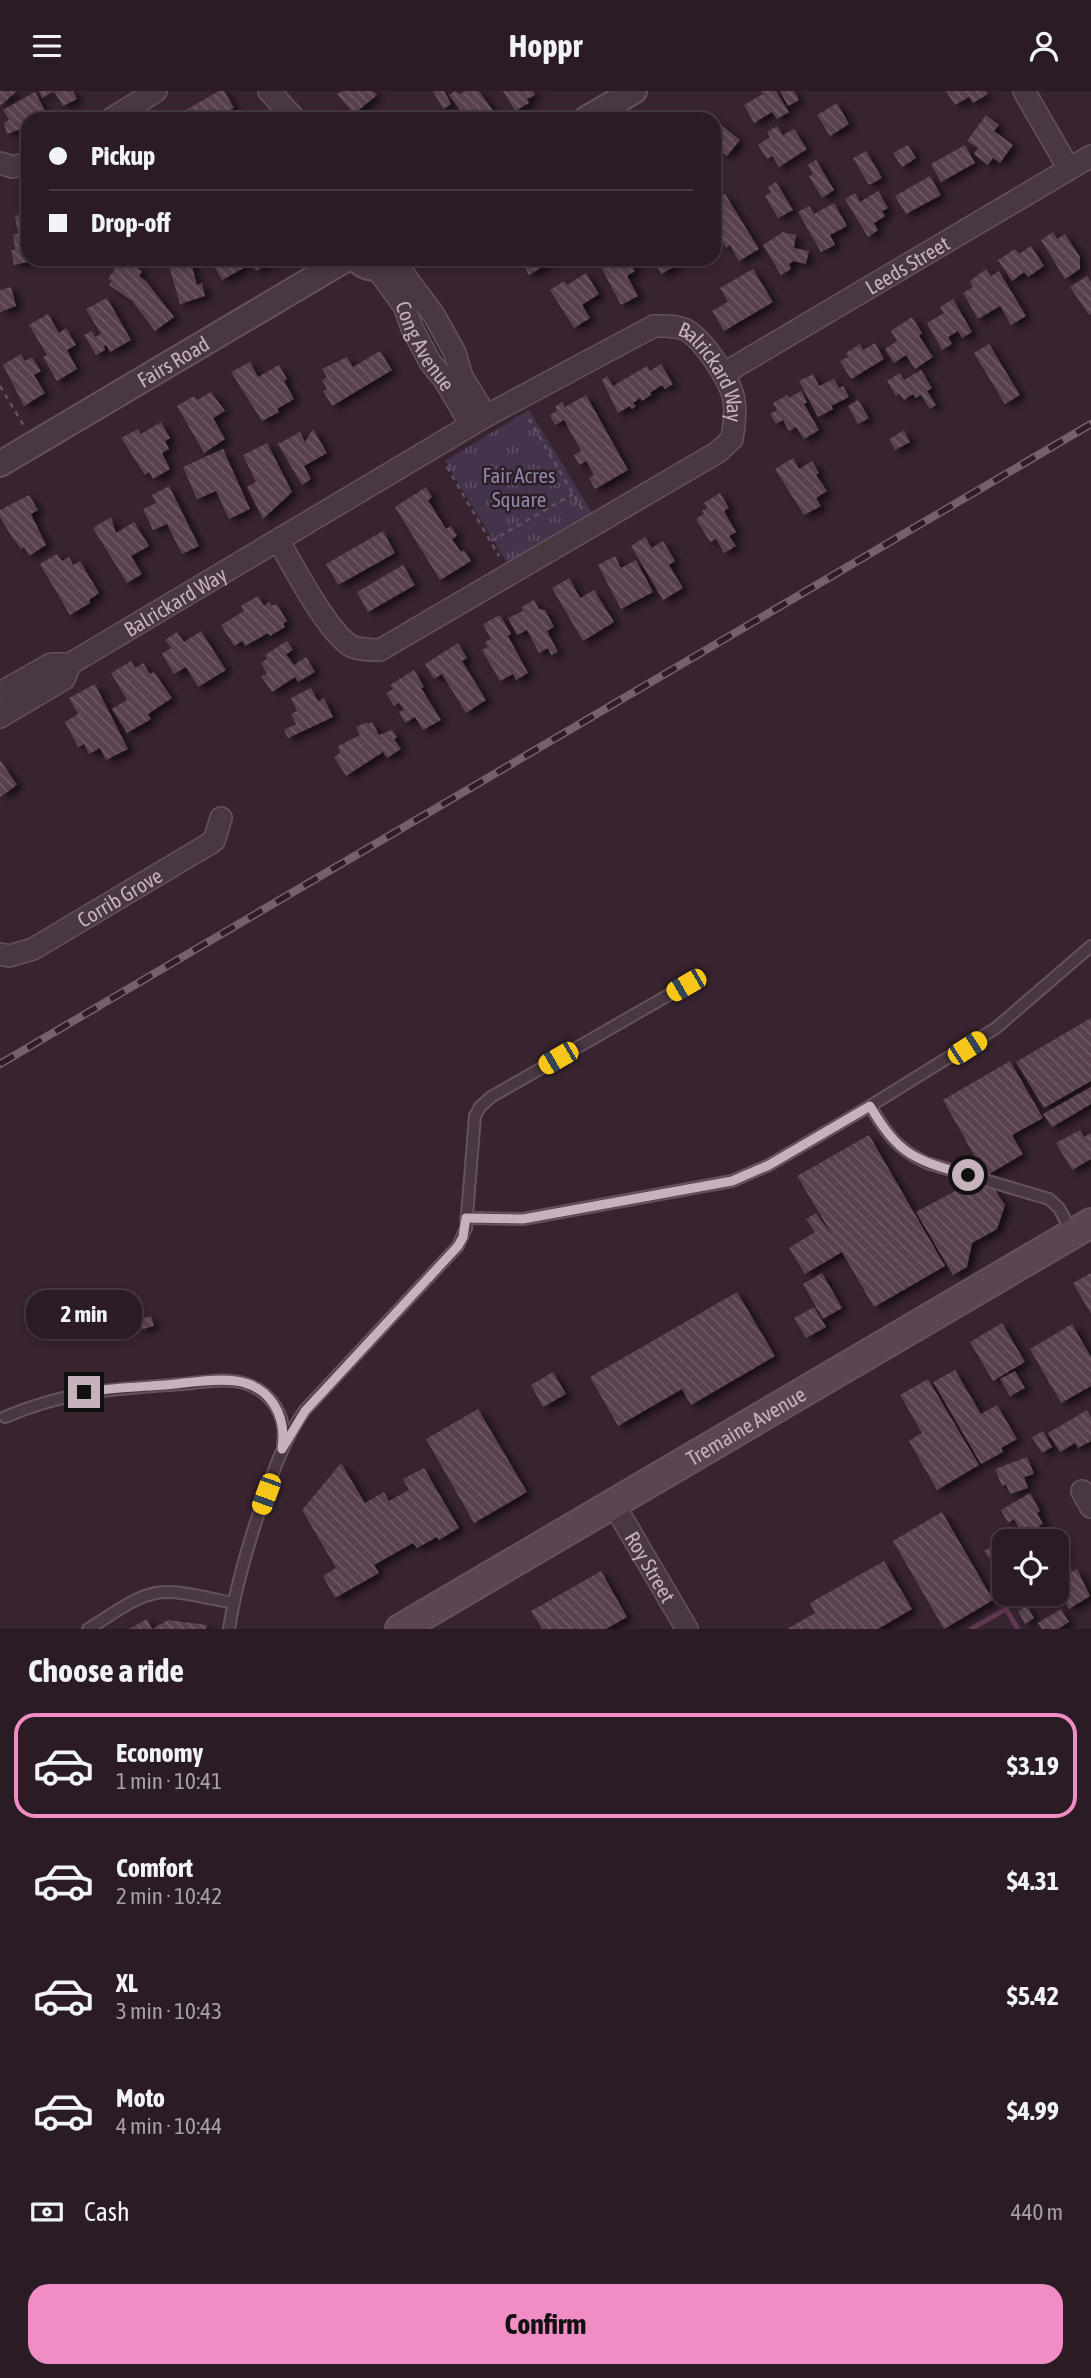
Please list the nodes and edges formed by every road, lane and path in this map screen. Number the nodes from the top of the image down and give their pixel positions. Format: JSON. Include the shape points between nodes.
{"nodes":[{"id":1,"x":156,"y":91,"type":"edge"},
{"id":2,"x":269,"y":91,"type":"edge"},
{"id":3,"x":634,"y":91,"type":"edge"},
{"id":4,"x":1024,"y":91,"type":"edge"},
{"id":5,"x":122,"y":112,"type":"edge"},
{"id":6,"x":288,"y":112,"type":"edge"},
{"id":7,"x":598,"y":112,"type":"edge"},
{"id":8,"x":1091,"y":156,"type":"edge"},
{"id":9,"x":0,"y":163,"type":"edge"},
{"id":10,"x":21,"y":165,"type":"edge"},
{"id":11,"x":1069,"y":169,"type":"junction"},
{"id":12,"x":334,"y":266,"type":"edge"},
{"id":13,"x":382,"y":266,"type":"edge"},
{"id":14,"x":723,"y":374,"type":"junction"},
{"id":15,"x":0,"y":386,"type":"edge"},
{"id":16,"x":529,"y":419,"type":"dead end"},
{"id":17,"x":479,"y":421,"type":"junction"},
{"id":18,"x":34,"y":444,"type":"junction"},
{"id":19,"x":0,"y":464,"type":"edge"},
{"id":20,"x":447,"y":467,"type":"dead end"},
{"id":21,"x":573,"y":494,"type":"junction"},
{"id":22,"x":582,"y":509,"type":"dead end"},
{"id":23,"x":278,"y":540,"type":"junction"},
{"id":24,"x":491,"y":541,"type":"junction"},
{"id":25,"x":499,"y":556,"type":"dead end"},
{"id":26,"x":70,"y":664,"type":"junction"},
{"id":27,"x":0,"y":694,"type":"edge"},
{"id":28,"x":0,"y":717,"type":"edge"},
{"id":29,"x":222,"y":818,"type":"dead end"},
{"id":30,"x":1091,"y":946,"type":"edge"},
{"id":31,"x":0,"y":954,"type":"edge"},
{"id":32,"x":686,"y":985,"type":"dead end"},
{"id":33,"x":870,"y":1106,"type":"junction"},
{"id":34,"x":466,"y":1218,"type":"junction"},
{"id":35,"x":1082,"y":1228,"type":"edge"},
{"id":36,"x":5,"y":1417,"type":"dead end"},
{"id":37,"x":282,"y":1449,"type":"junction"},
{"id":38,"x":613,"y":1503,"type":"junction"},
{"id":39,"x":233,"y":1603,"type":"junction"},
{"id":40,"x":88,"y":1629,"type":"edge"},
{"id":41,"x":229,"y":1629,"type":"edge"},
{"id":42,"x":400,"y":1629,"type":"edge"},
{"id":43,"x":687,"y":1629,"type":"edge"}],
"edges":[{"from":1,"to":5,"type":"street"},
{"from":2,"to":6,"type":"street"},
{"from":3,"to":7,"type":"street"},
{"from":4,"to":11,"type":"street"},
{"from":8,"to":11,"type":"street","name":"Leeds Street"},
{"from":9,"to":10,"type":"street"},
{"from":11,"to":14,"type":"street","name":"Leeds Street"},
{"from":12,"to":18,"type":"street","name":"Fairs Road"},
{"from":13,"to":17,"type":"street","name":"Cong Avenue","via":[[430,362]]},
{"from":14,"to":17,"type":"street","name":"Balrickard Way","via":[[687,331],[654,325]]},
{"from":14,"to":23,"type":"street","name":"Balrickard Way","via":[[734,398],[734,426],[732,439],[718,452],[380,650],[352,646],[334,631]]},
{"from":15,"to":18,"type":"path"},
{"from":16,"to":21,"type":"path"},
{"from":17,"to":23,"type":"street","name":"Balrickard Way"},
{"from":18,"to":19,"type":"street","name":"Fairs Road"},
{"from":20,"to":24,"type":"path"},
{"from":21,"to":22,"type":"path"},
{"from":21,"to":24,"type":"path"},
{"from":23,"to":26,"type":"street","name":"Balrickard Way"},
{"from":24,"to":25,"type":"path"},
{"from":26,"to":27,"type":"street","name":"Balrickard Way","via":[[51,664]]},
{"from":26,"to":28,"type":"street","name":"Balrickard Way","via":[[64,679]]},
{"from":29,"to":31,"type":"street","name":"Corrib Grove","via":[[214,841],[33,949]]},
{"from":30,"to":33,"type":"lane","via":[[996,1028]]},
{"from":32,"to":34,"type":"lane","via":[[480,1107],[473,1131]]},
{"from":33,"to":34,"type":"lane","via":[[769,1165],[732,1181],[523,1219]]},
{"from":33,"to":35,"type":"lane","via":[[887,1134],[910,1155],[1049,1199]]},
{"from":34,"to":37,"type":"lane","via":[[458,1246],[305,1411]]},
{"from":35,"to":38,"type":"main road","name":"Tremaine Avenue"},
{"from":36,"to":37,"type":"lane","via":[[45,1401],[89,1392],[234,1381],[256,1388],[278,1409],[284,1427]]},
{"from":37,"to":39,"type":"lane"},
{"from":38,"to":42,"type":"main road","name":"Tremaine Avenue"},
{"from":38,"to":43,"type":"street","name":"Roy Street"},
{"from":39,"to":40,"type":"lane","via":[[156,1593]]},
{"from":39,"to":41,"type":"lane"}]}
